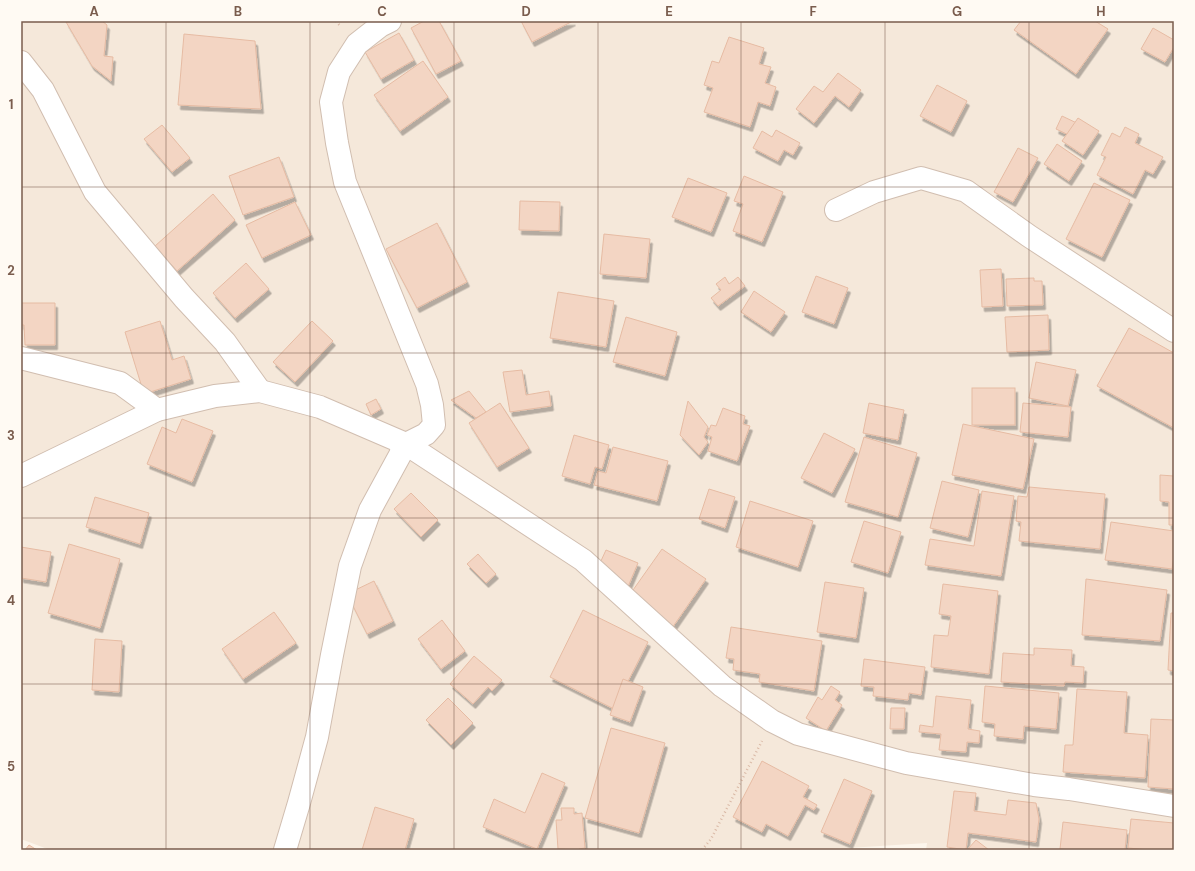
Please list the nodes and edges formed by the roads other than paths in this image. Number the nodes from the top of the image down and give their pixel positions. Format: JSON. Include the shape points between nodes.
{"nodes":[{"id":1,"x":390,"y":21,"type":"edge"},
{"id":2,"x":21,"y":62,"type":"edge"},
{"id":3,"x":836,"y":210,"type":"dead end"},
{"id":4,"x":1174,"y":331,"type":"edge"},
{"id":5,"x":21,"y":358,"type":"edge"},
{"id":6,"x":260,"y":392,"type":"junction"},
{"id":7,"x":157,"y":410,"type":"junction"},
{"id":8,"x":406,"y":444,"type":"junction"},
{"id":9,"x":21,"y":476,"type":"edge"},
{"id":10,"x":1174,"y":806,"type":"edge"},
{"id":11,"x":285,"y":850,"type":"edge"}],
"edges":[{"from":1,"to":8,"type":"street","via":[[357,44],[339,72],[331,102],[345,182],[426,384],[432,406],[434,424],[426,434]]},
{"from":2,"to":6,"type":"street","via":[[43,90],[95,192],[184,298],[225,342]]},
{"from":3,"to":4,"type":"street","via":[[874,192],[921,178],[966,191],[1029,236]]},
{"from":5,"to":7,"type":"street","via":[[120,383]]},
{"from":6,"to":7,"type":"street","via":[[215,396]]},
{"from":6,"to":8,"type":"street","via":[[320,407]]},
{"from":7,"to":9,"type":"street"},
{"from":8,"to":10,"type":"street","via":[[583,560],[722,686],[772,721],[798,734],[906,763],[1034,786]]},
{"from":8,"to":11,"type":"street","via":[[370,510],[350,566],[317,737]]}]}
